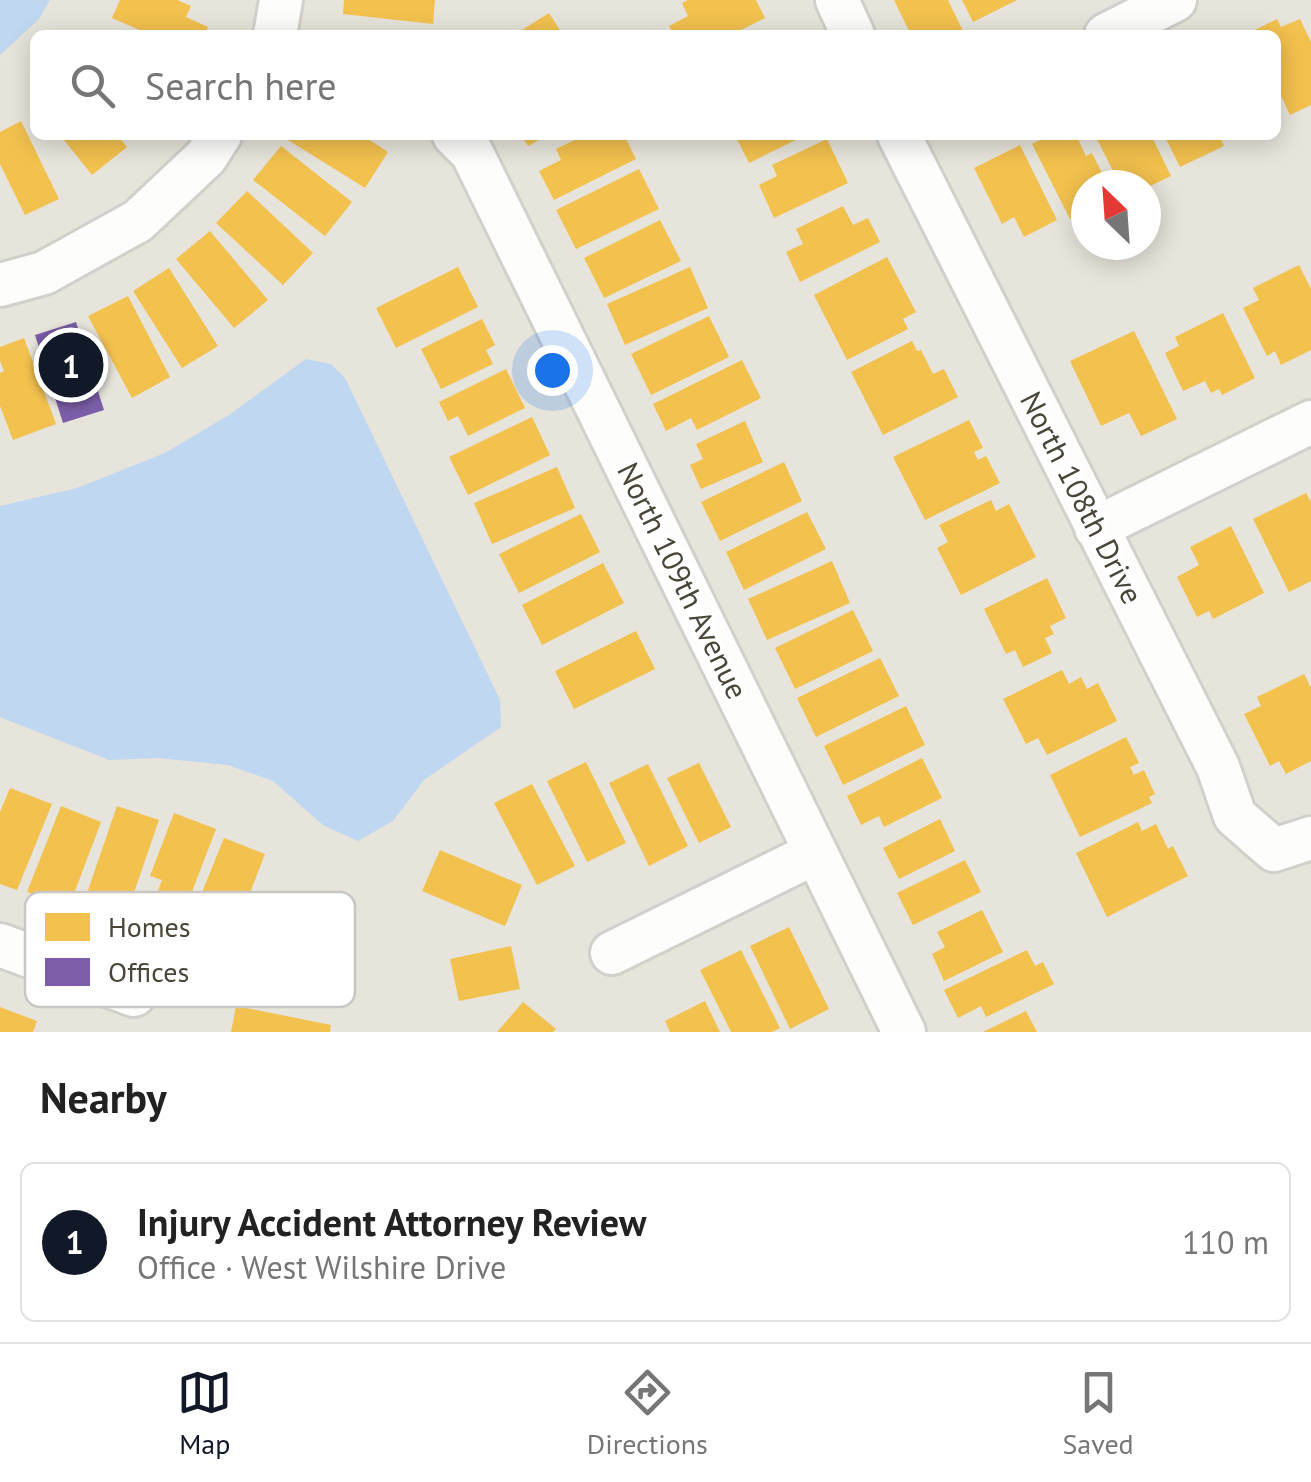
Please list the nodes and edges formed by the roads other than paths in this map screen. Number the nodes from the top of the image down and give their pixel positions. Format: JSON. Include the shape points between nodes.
{"nodes":[{"id":1,"x":281,"y":0,"type":"edge"},
{"id":2,"x":837,"y":0,"type":"edge"},
{"id":3,"x":1175,"y":0,"type":"edge"},
{"id":4,"x":278,"y":30,"type":"edge"},
{"id":5,"x":851,"y":30,"type":"edge"},
{"id":6,"x":1116,"y":30,"type":"edge"},
{"id":7,"x":217,"y":140,"type":"edge"},
{"id":8,"x":459,"y":140,"type":"edge"},
{"id":9,"x":905,"y":140,"type":"edge"},
{"id":10,"x":0,"y":285,"type":"edge"},
{"id":11,"x":1311,"y":422,"type":"edge"},
{"id":12,"x":1096,"y":528,"type":"junction"},
{"id":13,"x":1293,"y":844,"type":"edge"},
{"id":14,"x":816,"y":853,"type":"junction"},
{"id":15,"x":0,"y":945,"type":"edge"},
{"id":16,"x":612,"y":953,"type":"dead end"},
{"id":17,"x":25,"y":954,"type":"edge"},
{"id":18,"x":904,"y":1032,"type":"edge"}],
"edges":[{"from":1,"to":4,"type":"street"},
{"from":2,"to":5,"type":"street"},
{"from":3,"to":6,"type":"street"},
{"from":7,"to":10,"type":"street","via":[[138,221],[44,273]]},
{"from":8,"to":14,"type":"street","name":"North 109th Avenue","via":[[472,153]]},
{"from":9,"to":12,"type":"street","name":"North 108th Drive"},
{"from":11,"to":12,"type":"street"},
{"from":12,"to":13,"type":"street","name":"North 108th Drive","via":[[1218,767],[1235,816]]},
{"from":14,"to":16,"type":"street"},
{"from":14,"to":18,"type":"street","name":"North 109th Avenue"},
{"from":15,"to":17,"type":"street"}]}
